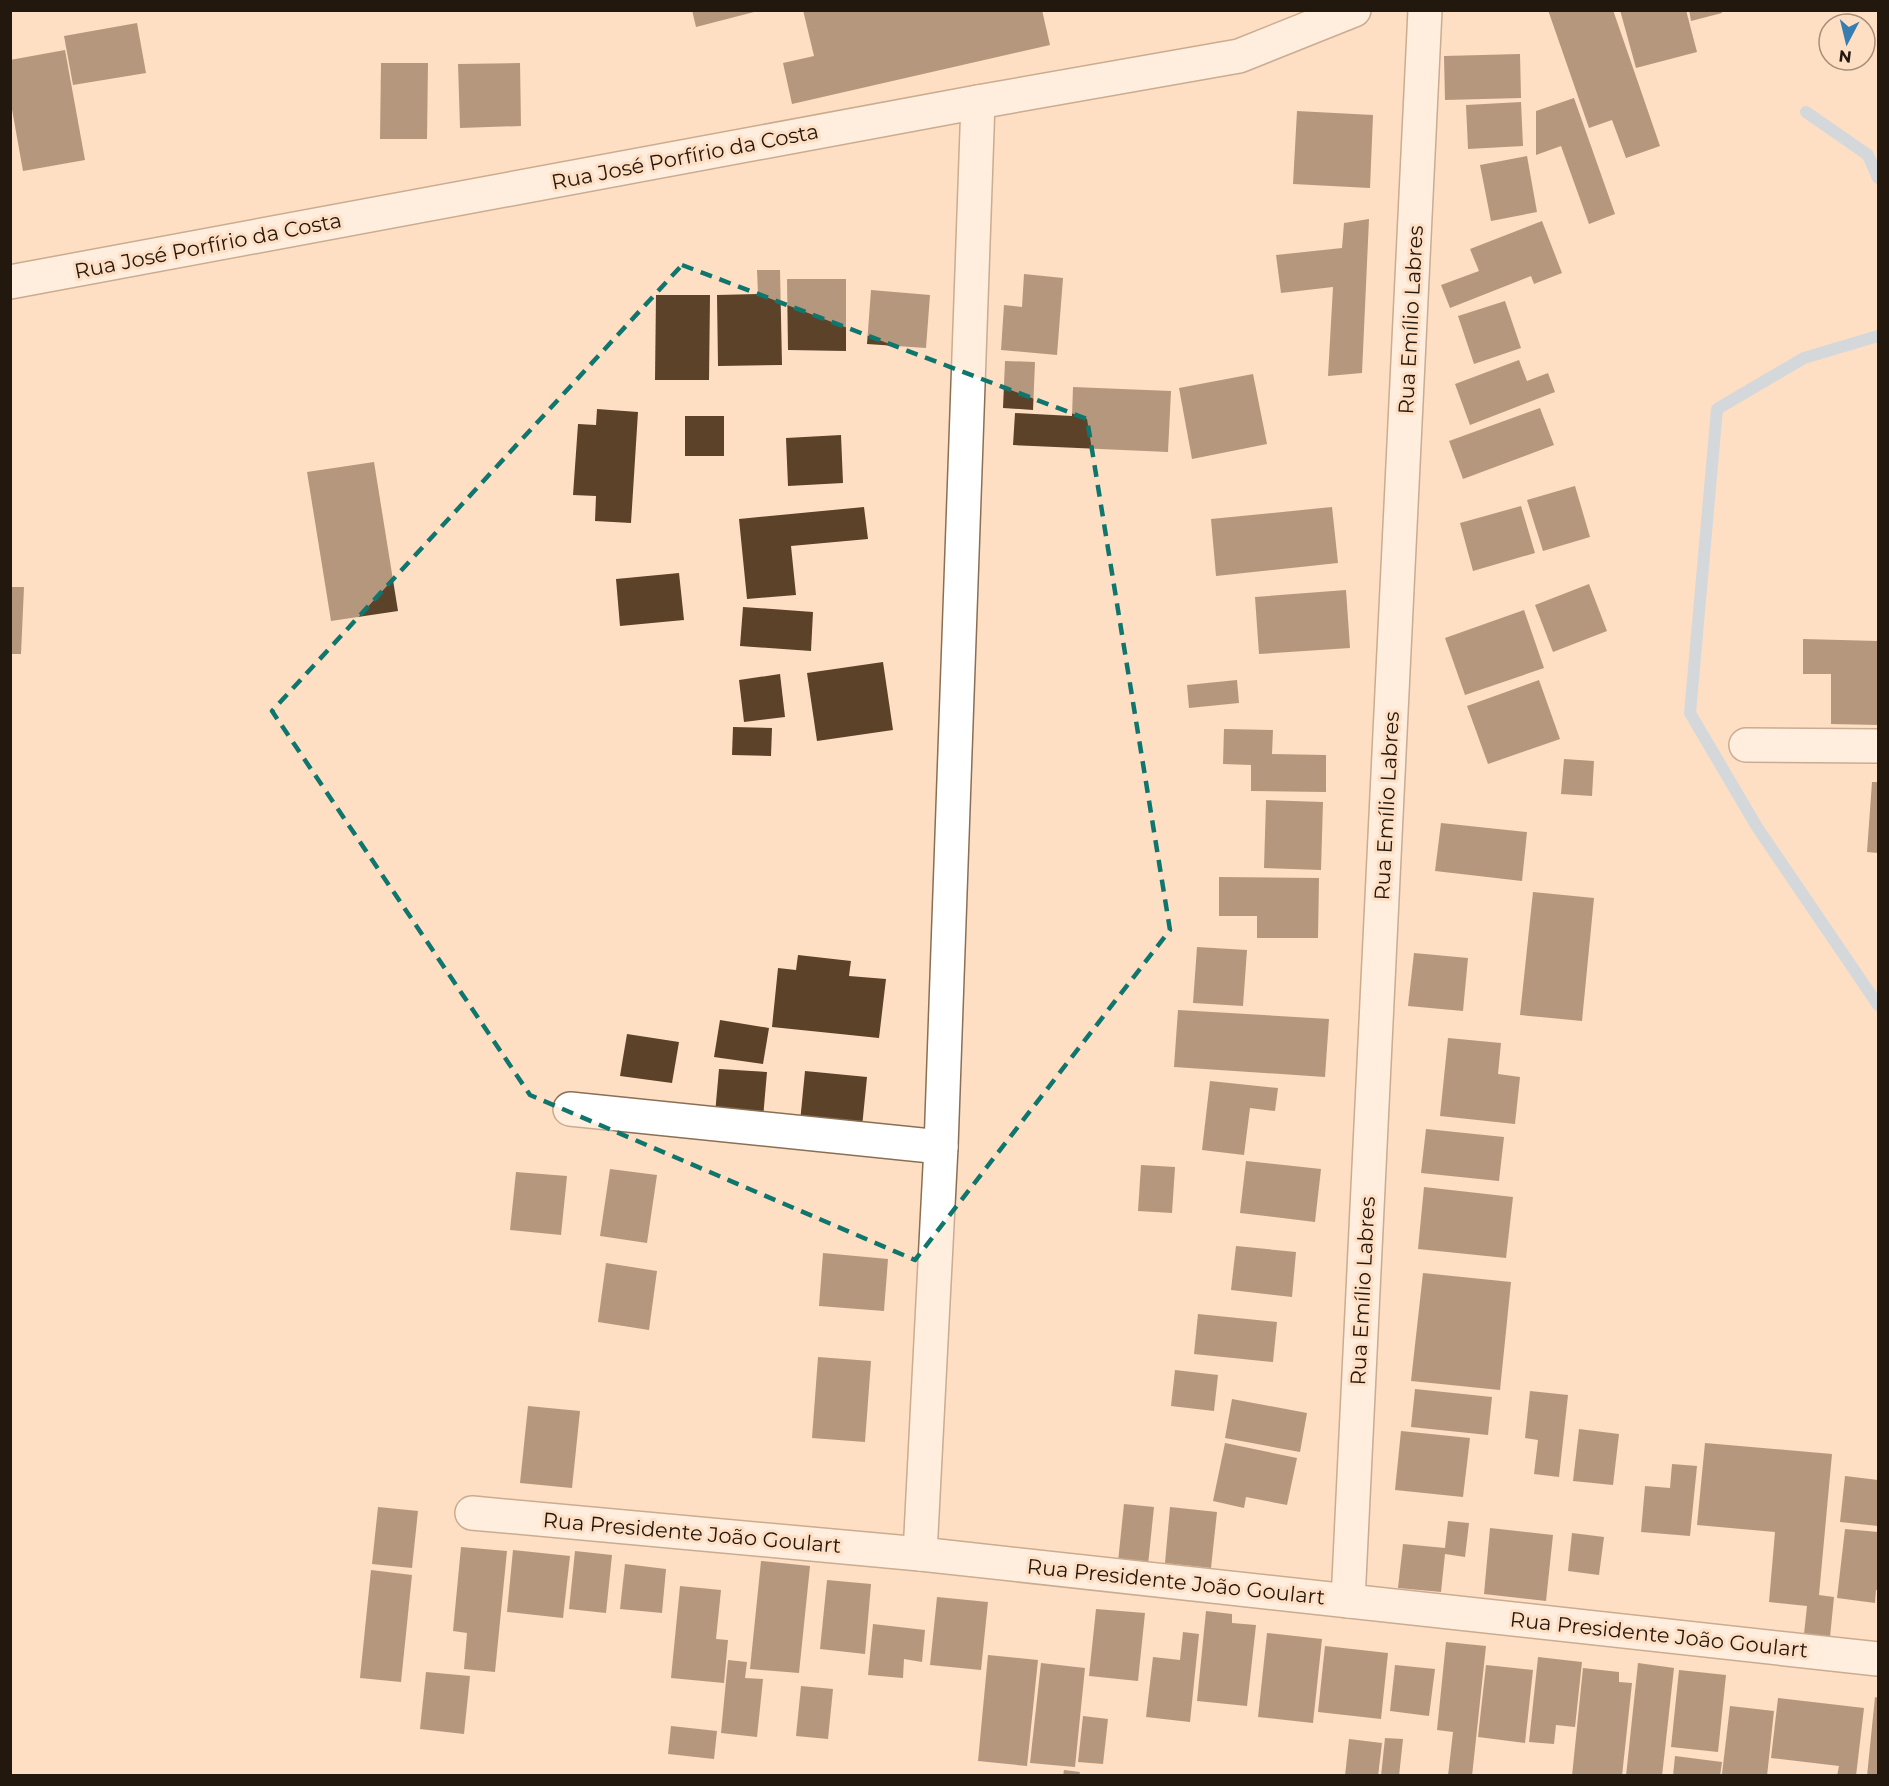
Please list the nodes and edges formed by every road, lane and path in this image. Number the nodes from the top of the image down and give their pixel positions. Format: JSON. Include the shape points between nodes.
{"nodes":[{"id":1,"x":1354,"y":10,"type":"edge"},
{"id":2,"x":1425,"y":10,"type":"edge"},
{"id":3,"x":978,"y":102,"type":"junction"},
{"id":4,"x":10,"y":282,"type":"edge"},
{"id":5,"x":1746,"y":745,"type":"dead end"},
{"id":6,"x":1878,"y":746,"type":"edge"},
{"id":7,"x":570,"y":1109,"type":"dead end"},
{"id":8,"x":941,"y":1148,"type":"junction"},
{"id":9,"x":472,"y":1513,"type":"dead end"},
{"id":10,"x":920,"y":1554,"type":"junction"},
{"id":11,"x":1348,"y":1601,"type":"junction"},
{"id":12,"x":1878,"y":1659,"type":"edge"}],
"edges":[{"from":1,"to":3,"type":"street","name":"Rua José Porfírio da Costa","via":[[1239,56]]},
{"from":2,"to":11,"type":"street","name":"Rua Emílio Labres"},
{"from":3,"to":4,"type":"street","name":"Rua José Porfírio da Costa"},
{"from":3,"to":8,"type":"street"},
{"from":5,"to":6,"type":"street"},
{"from":7,"to":8,"type":"street"},
{"from":8,"to":10,"type":"street"},
{"from":9,"to":10,"type":"street","name":"Rua Presidente João Goulart"},
{"from":10,"to":11,"type":"street","name":"Rua Presidente João Goulart"},
{"from":11,"to":12,"type":"street","name":"Rua Presidente João Goulart"}]}
